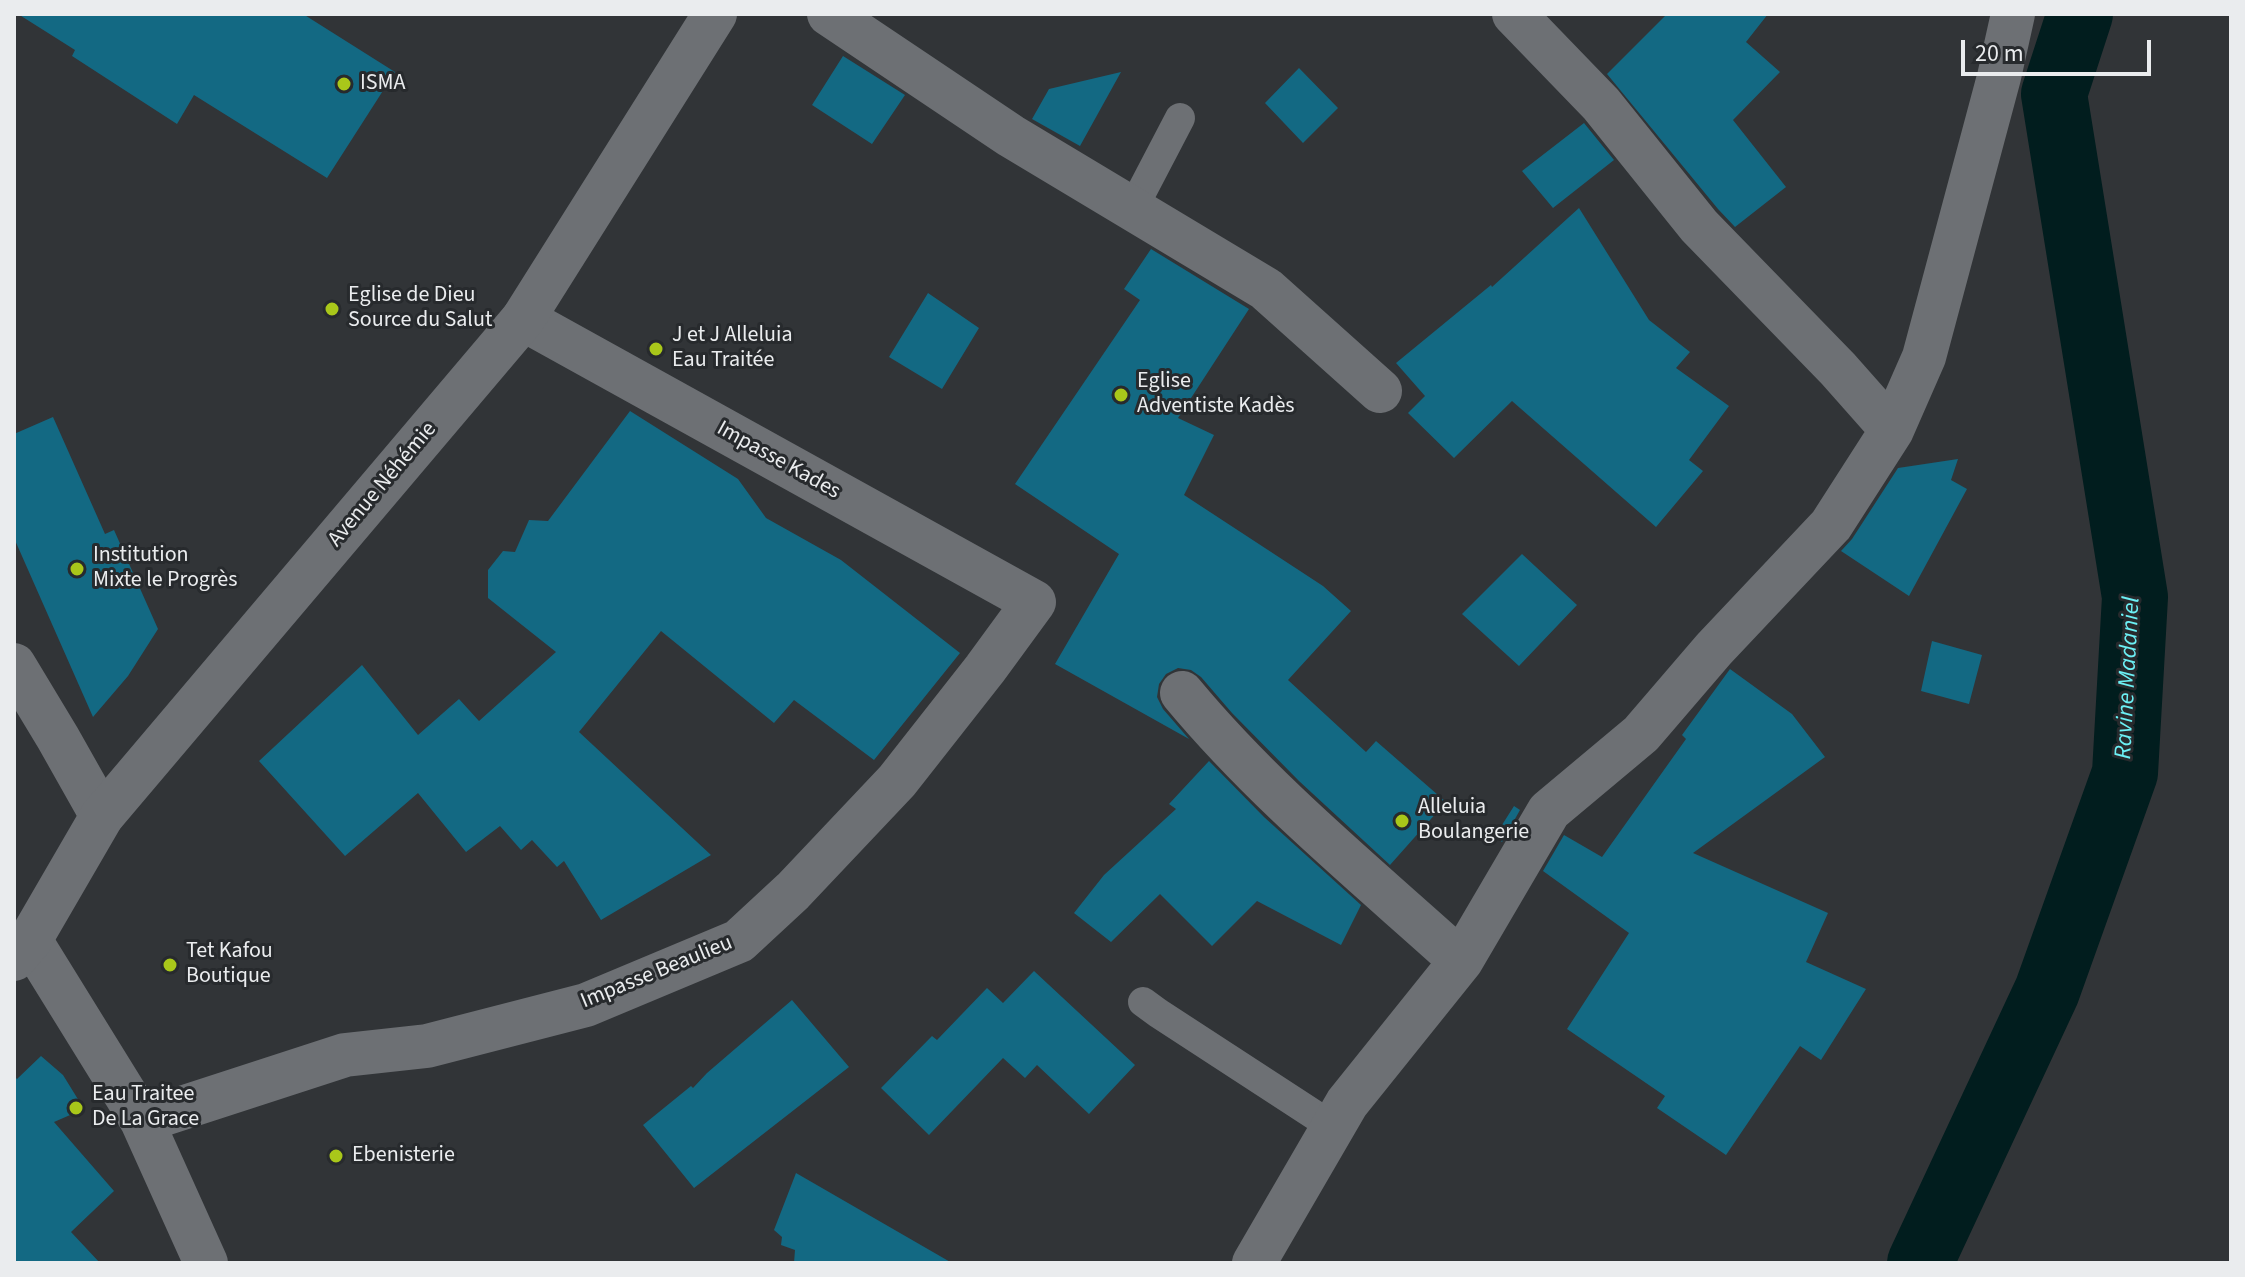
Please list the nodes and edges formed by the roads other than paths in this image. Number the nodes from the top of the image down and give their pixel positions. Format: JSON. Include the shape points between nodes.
{"nodes":[{"id":1,"x":715,"y":14,"type":"edge"},
{"id":2,"x":829,"y":14,"type":"edge"},
{"id":3,"x":1514,"y":14,"type":"edge"},
{"id":4,"x":2013,"y":14,"type":"edge"},
{"id":5,"x":1180,"y":118,"type":"dead end"},
{"id":6,"x":1133,"y":208,"type":"junction"},
{"id":7,"x":523,"y":319,"type":"junction"},
{"id":8,"x":1380,"y":391,"type":"dead end"},
{"id":9,"x":1892,"y":430,"type":"junction"},
{"id":10,"x":1034,"y":602,"type":"joint"},
{"id":11,"x":14,"y":665,"type":"edge"},
{"id":12,"x":1182,"y":693,"type":"dead end"},
{"id":13,"x":102,"y":816,"type":"junction"},
{"id":14,"x":22,"y":949,"type":"edge"},
{"id":15,"x":1461,"y":961,"type":"junction"},
{"id":16,"x":1143,"y":1002,"type":"dead end"},
{"id":17,"x":142,"y":1121,"type":"junction"},
{"id":18,"x":1333,"y":1127,"type":"junction"},
{"id":19,"x":206,"y":1263,"type":"edge"},
{"id":20,"x":1254,"y":1263,"type":"edge"}],
"edges":[{"from":1,"to":7,"type":"street","name":"Avenue Néhémie"},
{"from":2,"to":6,"type":"street","via":[[1011,136]]},
{"from":3,"to":9,"type":"street","via":[[1601,104],[1699,226]]},
{"from":4,"to":9,"type":"street","via":[[1924,357]]},
{"from":5,"to":6,"type":"lane"},
{"from":6,"to":8,"type":"street","via":[[1266,289]]},
{"from":7,"to":10,"type":"street","name":"Impasse Kades"},
{"from":7,"to":13,"type":"street","name":"Avenue Néhémie"},
{"from":9,"to":15,"type":"street","via":[[1831,525],[1641,734],[1549,811]]},
{"from":10,"to":17,"type":"street","name":"Impasse Beaulieu","via":[[897,781],[739,941],[586,1005],[427,1046],[345,1055]]},
{"from":11,"to":13,"type":"street"},
{"from":12,"to":15,"type":"street","via":[[1263,782]]},
{"from":13,"to":14,"type":"street","name":"Avenue Néhémie"},
{"from":14,"to":17,"type":"street"},
{"from":15,"to":18,"type":"street"},
{"from":16,"to":18,"type":"lane"},
{"from":17,"to":19,"type":"street"},
{"from":18,"to":20,"type":"street"}]}
